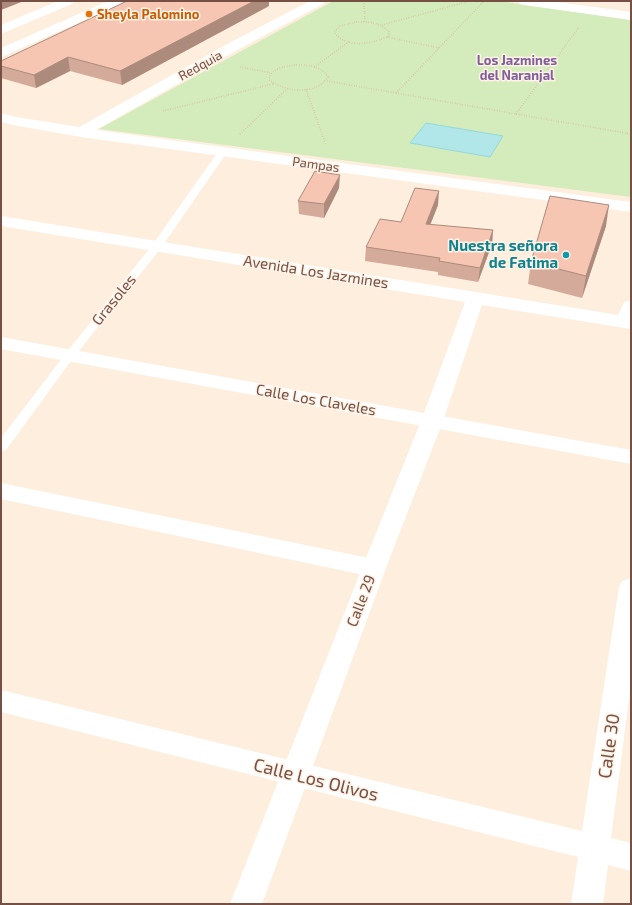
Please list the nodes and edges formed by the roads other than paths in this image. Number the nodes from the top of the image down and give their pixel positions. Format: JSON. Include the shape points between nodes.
{"nodes":[{"id":1,"x":68,"y":1,"type":"edge"},
{"id":2,"x":118,"y":1,"type":"edge"},
{"id":3,"x":319,"y":1,"type":"edge"},
{"id":4,"x":524,"y":1,"type":"edge"},
{"id":5,"x":631,"y":16,"type":"edge"},
{"id":6,"x":1,"y":30,"type":"edge"},
{"id":7,"x":1,"y":53,"type":"edge"},
{"id":8,"x":1,"y":117,"type":"edge"},
{"id":9,"x":81,"y":132,"type":"junction"},
{"id":10,"x":223,"y":151,"type":"junction"},
{"id":11,"x":631,"y":207,"type":"edge"},
{"id":12,"x":1,"y":220,"type":"edge"},
{"id":13,"x":157,"y":246,"type":"junction"},
{"id":14,"x":475,"y":299,"type":"junction"},
{"id":15,"x":629,"y":317,"type":"edge"},
{"id":16,"x":1,"y":343,"type":"edge"},
{"id":17,"x":70,"y":355,"type":"junction"},
{"id":18,"x":432,"y":422,"type":"junction"},
{"id":19,"x":1,"y":447,"type":"edge"},
{"id":20,"x":631,"y":457,"type":"edge"},
{"id":21,"x":1,"y":490,"type":"edge"},
{"id":22,"x":374,"y":568,"type":"junction"},
{"id":23,"x":631,"y":588,"type":"edge"},
{"id":24,"x":1,"y":701,"type":"edge"},
{"id":25,"x":296,"y":775,"type":"junction"},
{"id":26,"x":595,"y":848,"type":"junction"},
{"id":27,"x":631,"y":857,"type":"edge"},
{"id":28,"x":246,"y":904,"type":"edge"},
{"id":29,"x":587,"y":904,"type":"edge"}],
"edges":[{"from":1,"to":6,"type":"street"},
{"from":2,"to":7,"type":"street"},
{"from":3,"to":9,"type":"street","name":"Redquia"},
{"from":4,"to":5,"type":"street"},
{"from":8,"to":9,"type":"street","name":"Pampas"},
{"from":9,"to":10,"type":"street","name":"Pampas"},
{"from":10,"to":11,"type":"street","name":"Pampas"},
{"from":10,"to":13,"type":"lane","name":"Grasoles"},
{"from":12,"to":13,"type":"street","name":"Avenida Los Jazmines"},
{"from":13,"to":14,"type":"street","name":"Avenida Los Jazmines"},
{"from":13,"to":17,"type":"lane","name":"Grasoles"},
{"from":14,"to":15,"type":"street","name":"Avenida Los Jazmines"},
{"from":14,"to":18,"type":"street","name":"Calle 29"},
{"from":16,"to":17,"type":"street","name":"Calle Los Claveles"},
{"from":17,"to":18,"type":"street","name":"Calle Los Claveles"},
{"from":17,"to":19,"type":"lane","name":"Grasoles"},
{"from":18,"to":20,"type":"street","name":"Calle Los Claveles"},
{"from":18,"to":22,"type":"street","name":"Calle 29"},
{"from":21,"to":22,"type":"street"},
{"from":22,"to":25,"type":"street","name":"Calle 29"},
{"from":23,"to":26,"type":"street","name":"Calle 30"},
{"from":24,"to":25,"type":"street","name":"Calle Los Olivos"},
{"from":25,"to":26,"type":"street","name":"Calle Los Olivos"},
{"from":25,"to":28,"type":"street","name":"Calle 29"},
{"from":26,"to":27,"type":"street","name":"Calle Los Olivos"},
{"from":26,"to":29,"type":"street","name":"Calle 30"}]}
